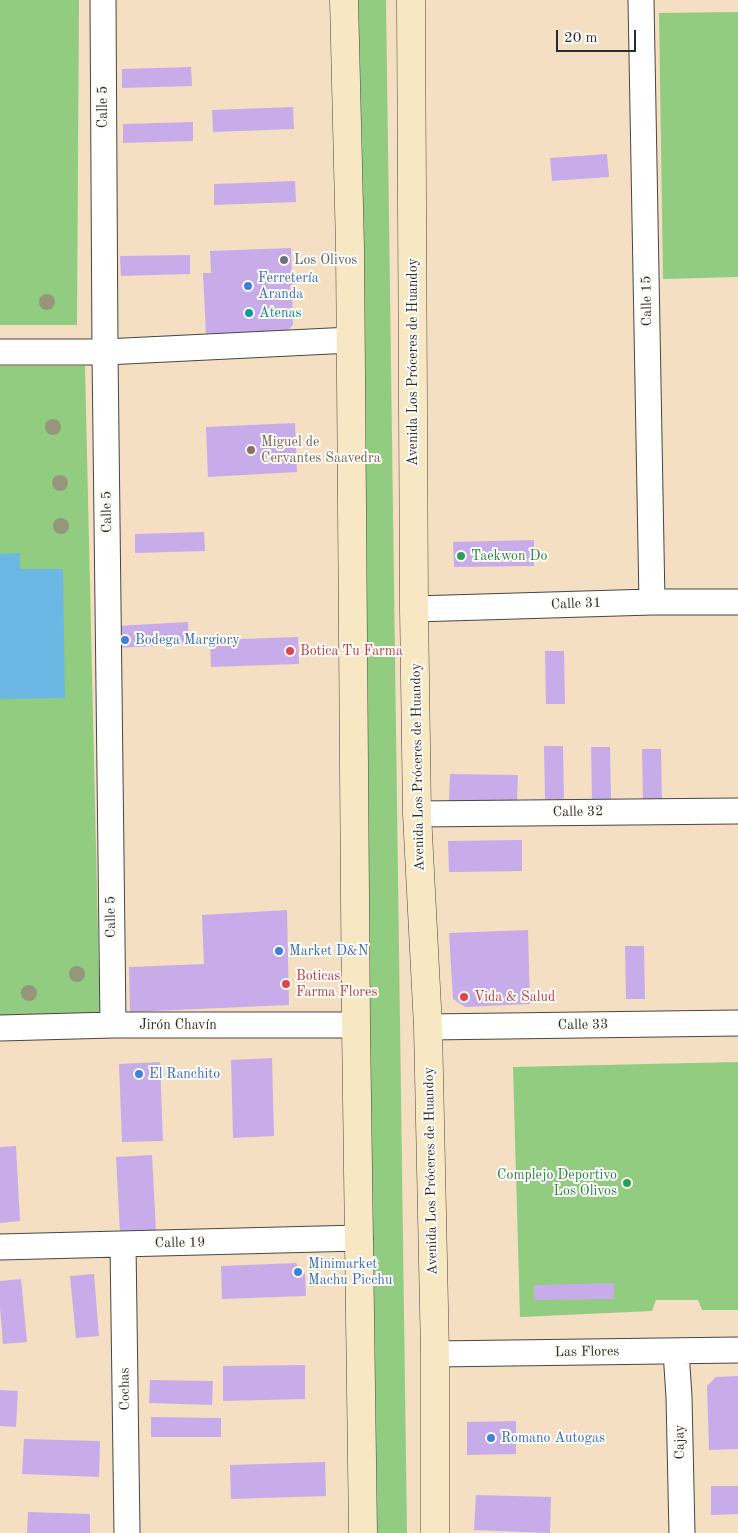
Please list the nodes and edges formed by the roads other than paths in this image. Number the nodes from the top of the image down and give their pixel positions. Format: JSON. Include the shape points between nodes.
{"nodes":[{"id":1,"x":103,"y":0,"type":"edge"},
{"id":2,"x":344,"y":0,"type":"edge"},
{"id":3,"x":411,"y":0,"type":"edge"},
{"id":4,"x":642,"y":0,"type":"edge"},
{"id":5,"x":351,"y":340,"type":"junction"},
{"id":6,"x":0,"y":352,"type":"edge"},
{"id":7,"x":105,"y":352,"type":"junction"},
{"id":8,"x":652,"y":602,"type":"junction"},
{"id":9,"x":738,"y":602,"type":"edge"},
{"id":10,"x":414,"y":609,"type":"junction"},
{"id":11,"x":738,"y":810,"type":"edge"},
{"id":12,"x":417,"y":814,"type":"junction"},
{"id":13,"x":738,"y":1023,"type":"edge"},
{"id":14,"x":113,"y":1025,"type":"junction"},
{"id":15,"x":356,"y":1025,"type":"junction"},
{"id":16,"x":428,"y":1027,"type":"junction"},
{"id":17,"x":0,"y":1028,"type":"edge"},
{"id":18,"x":360,"y":1238,"type":"junction"},
{"id":19,"x":123,"y":1244,"type":"junction"},
{"id":20,"x":0,"y":1247,"type":"edge"},
{"id":21,"x":738,"y":1350,"type":"edge"},
{"id":22,"x":676,"y":1351,"type":"junction"},
{"id":23,"x":435,"y":1354,"type":"junction"},
{"id":24,"x":127,"y":1533,"type":"edge"},
{"id":25,"x":363,"y":1533,"type":"edge"},
{"id":26,"x":435,"y":1533,"type":"edge"},
{"id":27,"x":682,"y":1533,"type":"edge"}],
"edges":[{"from":1,"to":7,"type":"street","name":"Calle 5"},
{"from":2,"to":5,"type":"main road"},
{"from":3,"to":10,"type":"main road","name":"Avenida Los Próceres de Huandoy"},
{"from":4,"to":8,"type":"street","name":"Calle 15"},
{"from":5,"to":7,"type":"street"},
{"from":5,"to":15,"type":"main road"},
{"from":6,"to":7,"type":"street"},
{"from":7,"to":14,"type":"street","name":"Calle 5"},
{"from":8,"to":9,"type":"street","name":"Calle 31"},
{"from":8,"to":10,"type":"street","name":"Calle 31"},
{"from":10,"to":12,"type":"main road","name":"Avenida Los Próceres de Huandoy"},
{"from":11,"to":12,"type":"street","name":"Calle 32"},
{"from":12,"to":16,"type":"main road","name":"Avenida Los Próceres de Huandoy"},
{"from":13,"to":16,"type":"street","name":"Calle 33"},
{"from":14,"to":15,"type":"street","name":"Jirón Chavín"},
{"from":14,"to":17,"type":"street","name":"Jirón Chavín"},
{"from":15,"to":18,"type":"main road"},
{"from":16,"to":23,"type":"main road","name":"Avenida Los Próceres de Huandoy"},
{"from":18,"to":19,"type":"street","name":"Calle 19"},
{"from":18,"to":25,"type":"main road"},
{"from":19,"to":20,"type":"street","name":"Calle 19"},
{"from":19,"to":24,"type":"street","name":"Cochas"},
{"from":21,"to":22,"type":"street","name":"Las Flores"},
{"from":22,"to":23,"type":"street","name":"Las Flores"},
{"from":22,"to":27,"type":"street","name":"Cajay"},
{"from":23,"to":26,"type":"main road","name":"Avenida Los Próceres de Huandoy"}]}
